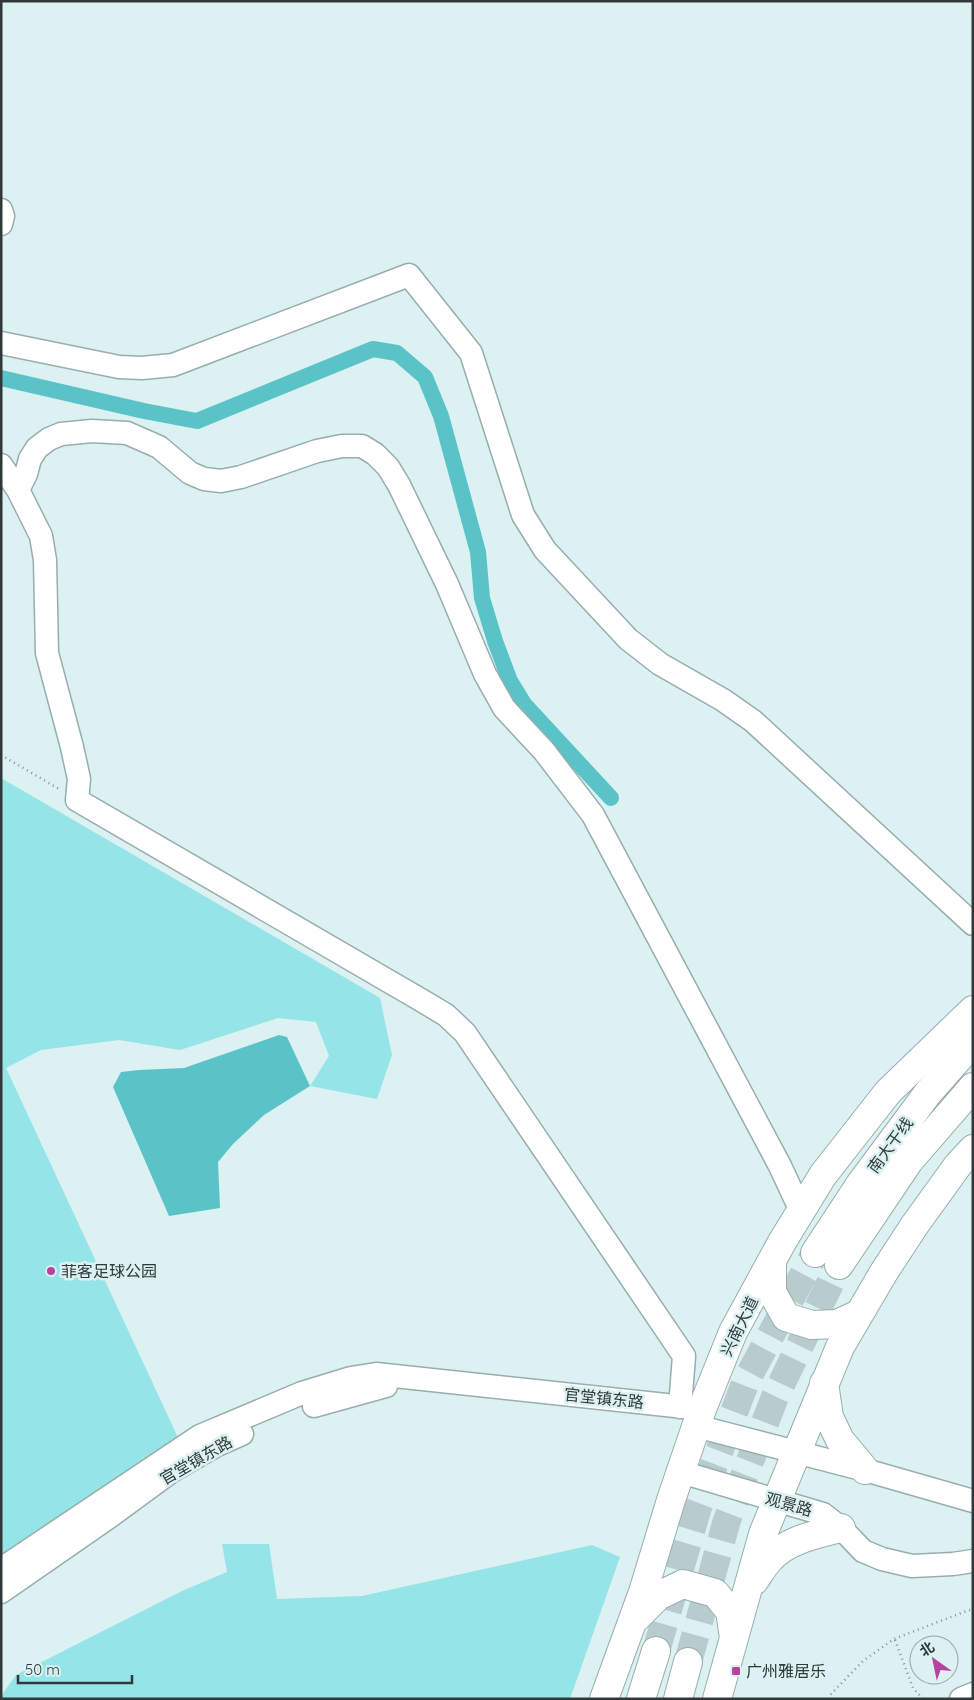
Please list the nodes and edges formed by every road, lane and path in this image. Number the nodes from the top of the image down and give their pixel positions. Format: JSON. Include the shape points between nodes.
{"nodes":[{"id":1,"x":1,"y":210,"type":"edge"},
{"id":2,"x":1,"y":224,"type":"edge"},
{"id":3,"x":1,"y":343,"type":"edge"},
{"id":4,"x":1,"y":465,"type":"edge"},
{"id":5,"x":18,"y":490,"type":"junction"},
{"id":6,"x":1,"y":755,"type":"edge"},
{"id":7,"x":77,"y":800,"type":"junction"},
{"id":8,"x":973,"y":924,"type":"edge"},
{"id":9,"x":973,"y":1010,"type":"edge"},
{"id":10,"x":973,"y":1042,"type":"edge"},
{"id":11,"x":973,"y":1086,"type":"edge"},
{"id":12,"x":973,"y":1149,"type":"edge"},
{"id":13,"x":801,"y":1211,"type":"junction"},
{"id":14,"x":815,"y":1253,"type":"tunnel mouth"},
{"id":15,"x":772,"y":1261,"type":"junction"},
{"id":16,"x":839,"y":1264,"type":"tunnel mouth"},
{"id":17,"x":859,"y":1314,"type":"junction"},
{"id":18,"x":416,"y":1378,"type":"junction"},
{"id":19,"x":824,"y":1383,"type":"junction"},
{"id":20,"x":693,"y":1414,"type":"junction"},
{"id":21,"x":796,"y":1452,"type":"junction"},
{"id":22,"x":865,"y":1470,"type":"junction"},
{"id":23,"x":681,"y":1472,"type":"junction"},
{"id":24,"x":776,"y":1500,"type":"junction"},
{"id":25,"x":973,"y":1501,"type":"edge"},
{"id":26,"x":841,"y":1528,"type":"junction"},
{"id":27,"x":973,"y":1560,"type":"edge"},
{"id":28,"x":1,"y":1569,"type":"edge"},
{"id":29,"x":747,"y":1590,"type":"junction"},
{"id":30,"x":1,"y":1592,"type":"edge"},
{"id":31,"x":973,"y":1610,"type":"edge"},
{"id":32,"x":633,"y":1620,"type":"junction"},
{"id":33,"x":894,"y":1639,"type":"junction"},
{"id":34,"x":734,"y":1640,"type":"junction"},
{"id":35,"x":656,"y":1651,"type":"tunnel mouth"},
{"id":36,"x":688,"y":1662,"type":"tunnel mouth"},
{"id":37,"x":973,"y":1694,"type":"edge"},
{"id":38,"x":604,"y":1699,"type":"edge"},
{"id":39,"x":641,"y":1699,"type":"edge"},
{"id":40,"x":678,"y":1699,"type":"edge"},
{"id":41,"x":717,"y":1699,"type":"edge"},
{"id":42,"x":829,"y":1699,"type":"edge"},
{"id":43,"x":923,"y":1699,"type":"edge"},
{"id":44,"x":961,"y":1699,"type":"edge"}],
"edges":[{"from":1,"to":2,"type":"street"},
{"from":3,"to":8,"type":"street","via":[[119,367],[173,365],[409,275],[471,353],[523,515],[546,550],[628,639],[660,664],[724,700],[753,721]]},
{"from":4,"to":5,"type":"street"},
{"from":5,"to":7,"type":"street","via":[[41,536],[45,560],[47,653],[79,780]]},
{"from":5,"to":13,"type":"street","via":[[38,448],[62,434],[92,431],[127,433],[159,447],[190,473],[220,481],[342,446],[362,446],[375,454],[399,485],[447,584],[485,674],[504,708],[544,751],[593,815]]},
{"from":6,"to":7,"type":"path"},
{"from":7,"to":20,"type":"street","via":[[446,1015],[465,1033],[684,1356]]},
{"from":9,"to":13,"type":"main road","name":"兴南大道","via":[[888,1092],[823,1175]]},
{"from":10,"to":14,"type":"main road","name":"南大干线","via":[[928,1092],[861,1183]]},
{"from":11,"to":16,"type":"main road","name":"南大干线","via":[[909,1162]]},
{"from":12,"to":17,"type":"main road","via":[[914,1226]]},
{"from":13,"to":15,"type":"main road","name":"兴南大道"},
{"from":15,"to":17,"type":"main road","via":[[772,1292],[786,1317],[812,1325],[836,1324]]},
{"from":15,"to":20,"type":"main road","name":"兴南大道"},
{"from":17,"to":19,"type":"main road"},
{"from":18,"to":20,"type":"street","name":"官堂镇东路"},
{"from":18,"to":28,"type":"street","name":"官堂镇东路","via":[[376,1374],[351,1378],[302,1393],[200,1436]]},
{"from":18,"to":30,"type":"street","name":"官堂镇东路","via":[[315,1405],[217,1445],[172,1471]]},
{"from":19,"to":21,"type":"main road"},
{"from":19,"to":22,"type":"main road","via":[[829,1417],[840,1440]]},
{"from":20,"to":21,"type":"street"},
{"from":20,"to":23,"type":"main road","name":"兴南大道"},
{"from":21,"to":22,"type":"street"},
{"from":21,"to":24,"type":"main road"},
{"from":22,"to":25,"type":"street"},
{"from":23,"to":24,"type":"street","name":"观景路"},
{"from":23,"to":32,"type":"main road","name":"兴南大道"},
{"from":24,"to":26,"type":"street","name":"观景路","via":[[823,1514]]},
{"from":24,"to":29,"type":"main road"},
{"from":26,"to":27,"type":"street","name":"观景路","via":[[863,1551],[882,1559],[912,1566]]},
{"from":26,"to":29,"type":"main road","via":[[814,1534],[783,1548],[770,1558]]},
{"from":29,"to":34,"type":"main road"},
{"from":31,"to":33,"type":"path"},
{"from":32,"to":34,"type":"main road","via":[[658,1596],[683,1584],[715,1592],[730,1611]]},
{"from":32,"to":38,"type":"main road","name":"兴南大道"},
{"from":33,"to":42,"type":"path","via":[[863,1661]]},
{"from":33,"to":43,"type":"path","via":[[913,1688]]},
{"from":34,"to":41,"type":"main road"},
{"from":35,"to":39,"type":"main road"},
{"from":36,"to":40,"type":"main road"},
{"from":37,"to":44,"type":"street"}]}
